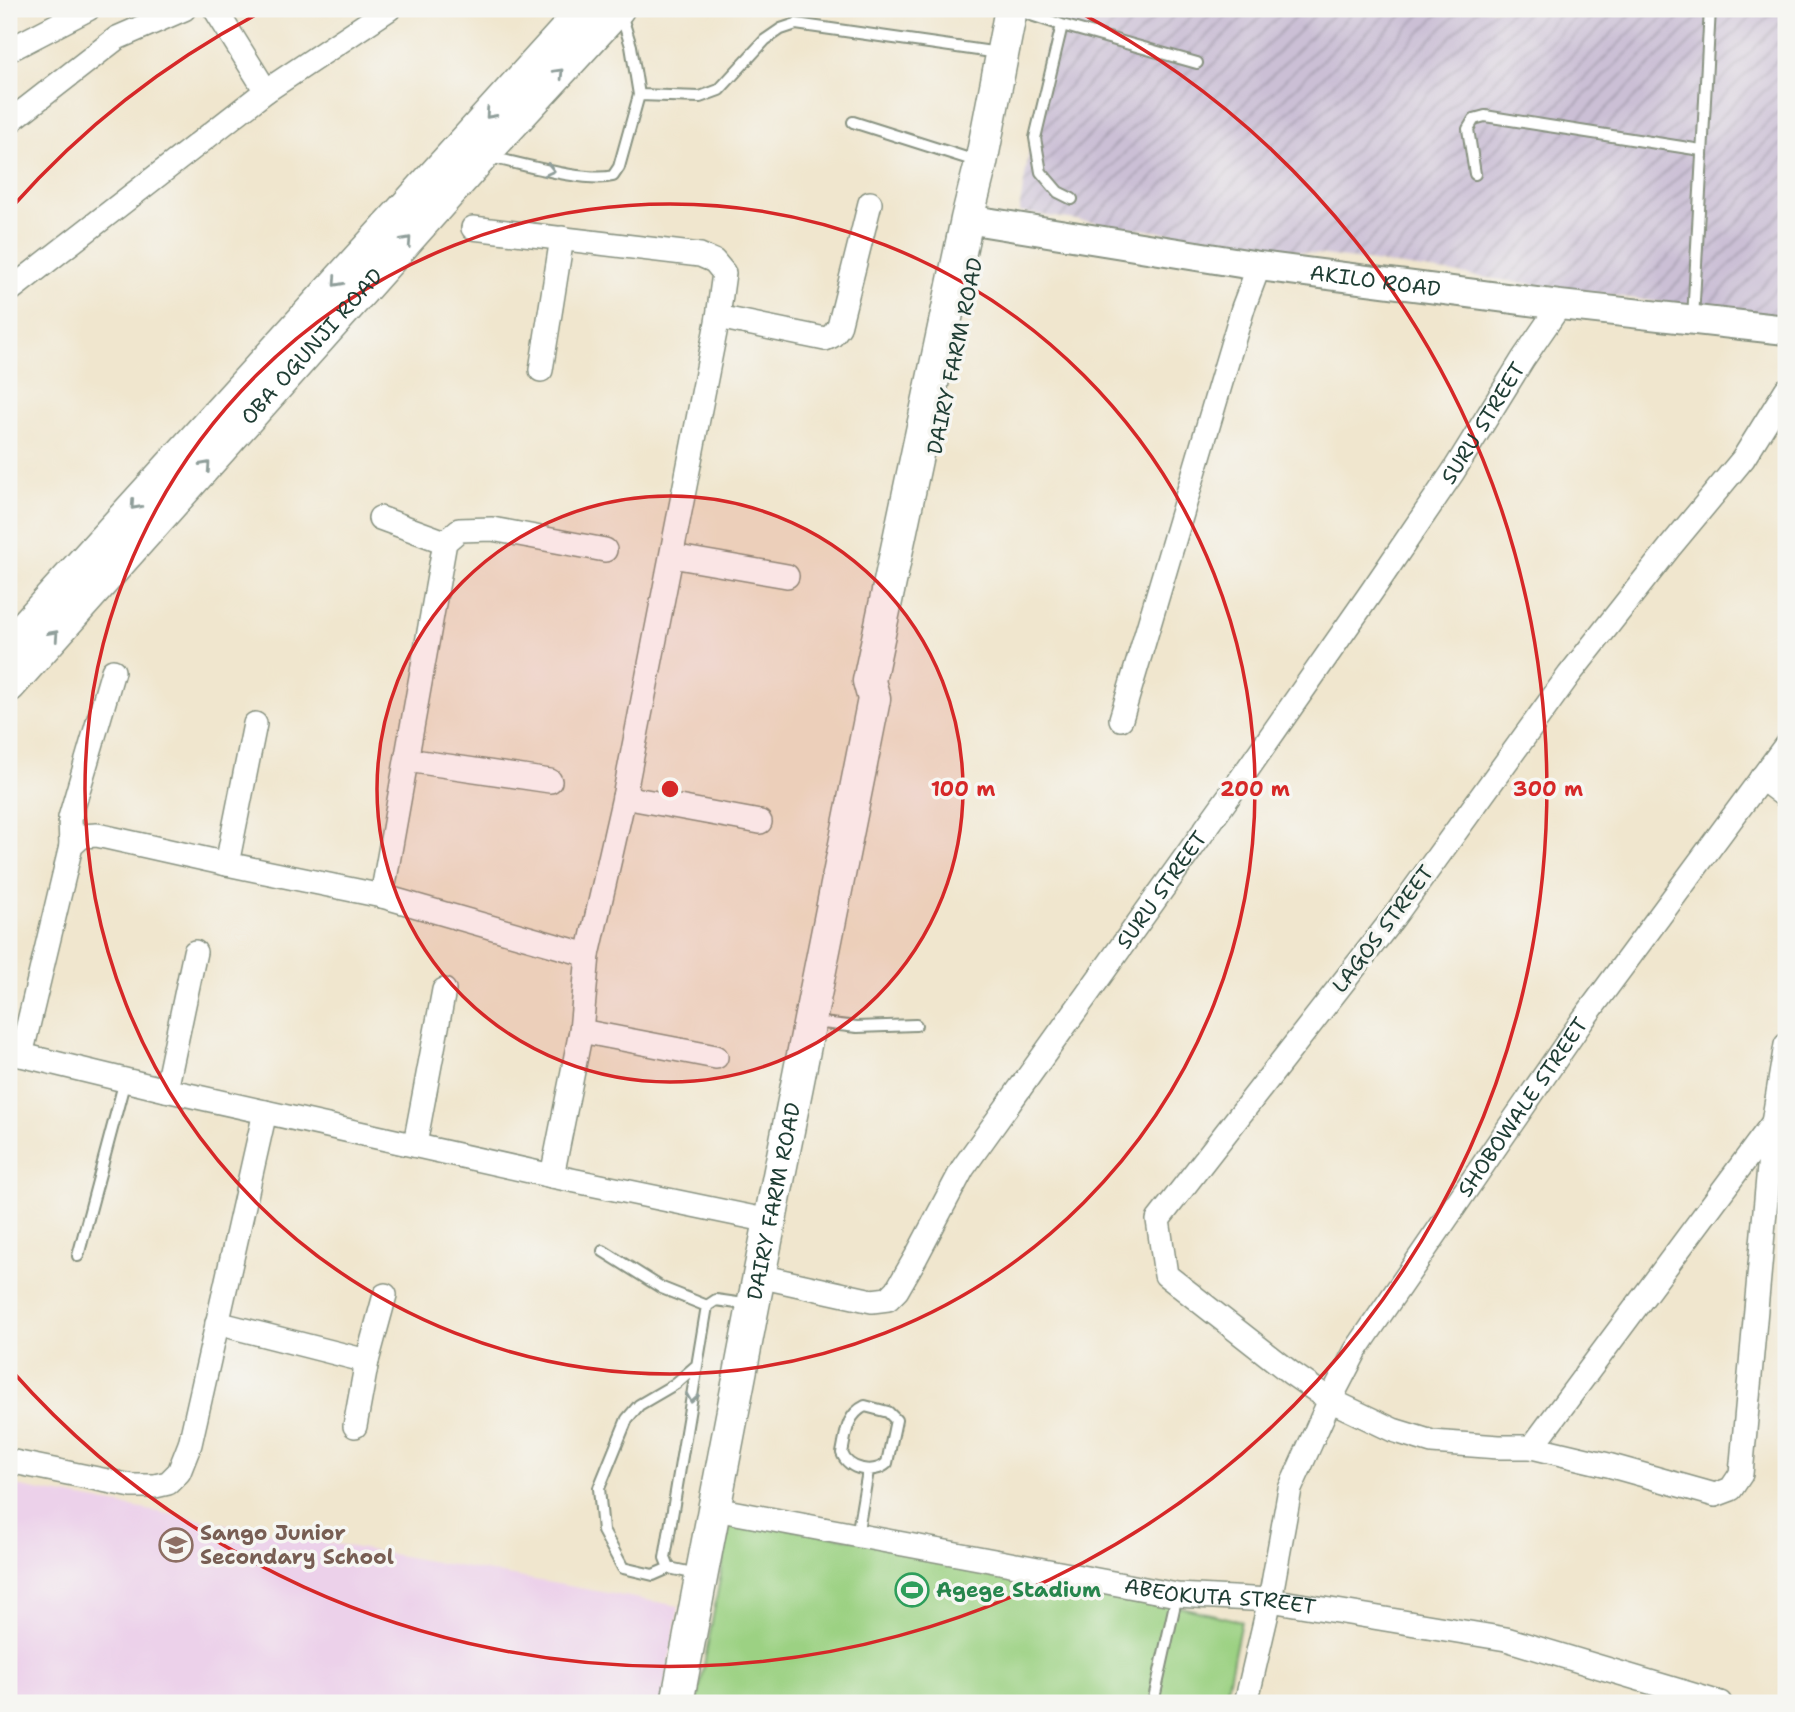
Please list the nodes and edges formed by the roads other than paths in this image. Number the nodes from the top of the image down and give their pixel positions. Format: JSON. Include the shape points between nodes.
{"nodes":[{"id":1,"x":88,"y":9,"type":"edge"},
{"id":2,"x":184,"y":9,"type":"edge"},
{"id":3,"x":215,"y":9,"type":"edge"},
{"id":4,"x":389,"y":9,"type":"edge"},
{"id":5,"x":585,"y":9,"type":"edge"},
{"id":6,"x":619,"y":9,"type":"edge"},
{"id":7,"x":1710,"y":9,"type":"edge"},
{"id":8,"x":1022,"y":10,"type":"edge"},
{"id":9,"x":1062,"y":25,"type":"junction"},
{"id":10,"x":9,"y":50,"type":"edge"},
{"id":11,"x":1003,"y":54,"type":"junction"},
{"id":12,"x":1198,"y":63,"type":"dead end"},
{"id":13,"x":266,"y":91,"type":"junction"},
{"id":14,"x":639,"y":95,"type":"junction"},
{"id":15,"x":9,"y":122,"type":"edge"},
{"id":16,"x":853,"y":122,"type":"dead end"},
{"id":17,"x":1701,"y":150,"type":"junction"},
{"id":18,"x":483,"y":155,"type":"junction"},
{"id":19,"x":981,"y":163,"type":"junction"},
{"id":20,"x":1475,"y":174,"type":"dead end"},
{"id":21,"x":432,"y":195,"type":"junction"},
{"id":22,"x":1072,"y":199,"type":"dead end"},
{"id":23,"x":870,"y":203,"type":"dead end"},
{"id":24,"x":975,"y":221,"type":"junction"},
{"id":25,"x":473,"y":229,"type":"dead end"},
{"id":26,"x":562,"y":238,"type":"junction"},
{"id":27,"x":1259,"y":266,"type":"junction"},
{"id":28,"x":9,"y":291,"type":"edge"},
{"id":29,"x":1560,"y":305,"type":"junction"},
{"id":30,"x":718,"y":317,"type":"junction"},
{"id":31,"x":1693,"y":319,"type":"junction"},
{"id":32,"x":1786,"y":330,"type":"edge"},
{"id":33,"x":541,"y":370,"type":"dead end"},
{"id":34,"x":1786,"y":390,"type":"edge"},
{"id":35,"x":380,"y":518,"type":"dead end"},
{"id":36,"x":445,"y":542,"type":"junction"},
{"id":37,"x":605,"y":550,"type":"dead end"},
{"id":38,"x":672,"y":556,"type":"junction"},
{"id":39,"x":786,"y":576,"type":"dead end"},
{"id":40,"x":9,"y":644,"type":"edge"},
{"id":41,"x":113,"y":671,"type":"dead end"},
{"id":42,"x":9,"y":686,"type":"edge"},
{"id":43,"x":1121,"y":719,"type":"dead end"},
{"id":44,"x":254,"y":724,"type":"dead end"},
{"id":45,"x":1786,"y":745,"type":"edge"},
{"id":46,"x":407,"y":760,"type":"junction"},
{"id":47,"x":1761,"y":778,"type":"junction"},
{"id":48,"x":550,"y":781,"type":"dead end"},
{"id":49,"x":624,"y":797,"type":"junction"},
{"id":50,"x":1786,"y":797,"type":"edge"},
{"id":51,"x":760,"y":822,"type":"dead end"},
{"id":52,"x":71,"y":846,"type":"junction"},
{"id":53,"x":226,"y":864,"type":"junction"},
{"id":54,"x":382,"y":895,"type":"junction"},
{"id":55,"x":195,"y":952,"type":"dead end"},
{"id":56,"x":588,"y":955,"type":"junction"},
{"id":57,"x":444,"y":990,"type":"dead end"},
{"id":58,"x":810,"y":1021,"type":"junction"},
{"id":59,"x":916,"y":1025,"type":"dead end"},
{"id":60,"x":581,"y":1031,"type":"junction"},
{"id":61,"x":1786,"y":1045,"type":"edge"},
{"id":62,"x":15,"y":1054,"type":"edge"},
{"id":63,"x":716,"y":1057,"type":"dead end"},
{"id":64,"x":125,"y":1080,"type":"junction"},
{"id":65,"x":166,"y":1090,"type":"junction"},
{"id":66,"x":265,"y":1112,"type":"junction"},
{"id":67,"x":1773,"y":1123,"type":"junction"},
{"id":68,"x":415,"y":1144,"type":"junction"},
{"id":69,"x":552,"y":1176,"type":"junction"},
{"id":70,"x":770,"y":1221,"type":"junction"},
{"id":71,"x":603,"y":1251,"type":"dead end"},
{"id":72,"x":78,"y":1256,"type":"dead end"},
{"id":73,"x":756,"y":1291,"type":"junction"},
{"id":74,"x":385,"y":1295,"type":"dead end"},
{"id":75,"x":707,"y":1306,"type":"junction"},
{"id":76,"x":217,"y":1323,"type":"junction"},
{"id":77,"x":367,"y":1360,"type":"junction"},
{"id":78,"x":697,"y":1364,"type":"junction"},
{"id":79,"x":1330,"y":1399,"type":"junction"},
{"id":80,"x":355,"y":1426,"type":"dead end"},
{"id":81,"x":1532,"y":1447,"type":"junction"},
{"id":82,"x":9,"y":1461,"type":"edge"},
{"id":83,"x":868,"y":1471,"type":"junction"},
{"id":84,"x":715,"y":1509,"type":"junction"},
{"id":85,"x":856,"y":1536,"type":"junction"},
{"id":86,"x":669,"y":1568,"type":"junction"},
{"id":87,"x":702,"y":1575,"type":"junction"},
{"id":88,"x":1177,"y":1595,"type":"junction"},
{"id":89,"x":1270,"y":1600,"type":"junction"},
{"id":90,"x":677,"y":1703,"type":"edge"},
{"id":91,"x":1153,"y":1703,"type":"edge"},
{"id":92,"x":1246,"y":1703,"type":"edge"},
{"id":93,"x":1720,"y":1703,"type":"edge"}],
"edges":[{"from":1,"to":10,"type":"street"},
{"from":2,"to":15,"type":"street","via":[[117,38]]},
{"from":3,"to":13,"type":"street"},
{"from":4,"to":13,"type":"street"},
{"from":5,"to":21,"type":"main road","name":"OBA OGUNJI ROAD","one_way":true},
{"from":6,"to":14,"type":"lane"},
{"from":18,"to":6,"type":"main road","name":"OBA OGUNJI ROAD","one_way":true},
{"from":7,"to":17,"type":"lane"},
{"from":8,"to":9,"type":"lane"},
{"from":8,"to":11,"type":"main road","name":"DAIRY FARM ROAD"},
{"from":8,"to":24,"type":"main road","name":"DAIRY FARM ROAD"},
{"from":9,"to":12,"type":"lane"},
{"from":9,"to":22,"type":"lane","via":[[1035,138],[1041,172],[1058,192]]},
{"from":11,"to":14,"type":"lane","via":[[796,24],[765,40],[719,90],[700,97]]},
{"from":11,"to":19,"type":"main road","name":"DAIRY FARM ROAD"},
{"from":13,"to":28,"type":"street"},
{"from":18,"to":14,"type":"lane","one_way":true,"via":[[566,174],[613,176]]},
{"from":16,"to":19,"type":"lane"},
{"from":17,"to":20,"type":"lane","via":[[1485,116],[1474,119],[1468,129]]},
{"from":17,"to":31,"type":"lane"},
{"from":18,"to":21,"type":"main road","name":"OBA OGUNJI ROAD"},
{"from":19,"to":24,"type":"main road","name":"DAIRY FARM ROAD"},
{"from":21,"to":40,"type":"main road","name":"OBA OGUNJI ROAD","one_way":true},
{"from":42,"to":21,"type":"main road","name":"OBA OGUNJI ROAD","one_way":true},
{"from":23,"to":30,"type":"street","via":[[839,327],[832,336],[825,339]]},
{"from":24,"to":27,"type":"street","name":"AKILO ROAD"},
{"from":24,"to":58,"type":"main road","name":"DAIRY FARM ROAD","via":[[870,681],[874,699]]},
{"from":25,"to":26,"type":"street"},
{"from":26,"to":30,"type":"street","via":[[700,255],[714,261],[724,273]]},
{"from":26,"to":33,"type":"street"},
{"from":27,"to":29,"type":"street","name":"AKILO ROAD"},
{"from":27,"to":43,"type":"street"},
{"from":29,"to":31,"type":"street","name":"AKILO ROAD"},
{"from":29,"to":73,"type":"street","name":"SURU STREET","via":[[1372,591],[963,1168],[897,1290],[888,1299],[872,1301]]},
{"from":30,"to":38,"type":"street"},
{"from":31,"to":32,"type":"street","name":"AKILO ROAD"},
{"from":34,"to":79,"type":"street","name":"LAGOS STREET","via":[[1743,459],[1569,675],[1394,917],[1158,1220],[1166,1275]]},
{"from":35,"to":36,"type":"street"},
{"from":36,"to":37,"type":"street","via":[[459,530],[492,528]]},
{"from":36,"to":46,"type":"street"},
{"from":38,"to":39,"type":"street"},
{"from":38,"to":49,"type":"street"},
{"from":41,"to":52,"type":"street","via":[[70,818]]},
{"from":44,"to":53,"type":"street"},
{"from":45,"to":47,"type":"street","name":"SHOBOWALE STREET"},
{"from":46,"to":48,"type":"street"},
{"from":46,"to":54,"type":"street"},
{"from":47,"to":50,"type":"street"},
{"from":47,"to":79,"type":"street","name":"SHOBOWALE STREET","via":[[1583,1021],[1356,1350]]},
{"from":49,"to":51,"type":"street"},
{"from":49,"to":56,"type":"street"},
{"from":52,"to":53,"type":"street","via":[[82,836],[97,835]]},
{"from":52,"to":62,"type":"street"},
{"from":53,"to":54,"type":"street"},
{"from":54,"to":56,"type":"street"},
{"from":55,"to":65,"type":"street"},
{"from":56,"to":60,"type":"street"},
{"from":57,"to":68,"type":"street"},
{"from":58,"to":59,"type":"lane","via":[[857,1027]]},
{"from":58,"to":70,"type":"main road","name":"DAIRY FARM ROAD"},
{"from":60,"to":63,"type":"street"},
{"from":60,"to":69,"type":"street"},
{"from":61,"to":67,"type":"street","name":"LAGOS STREET"},
{"from":62,"to":64,"type":"street"},
{"from":64,"to":65,"type":"street"},
{"from":64,"to":72,"type":"lane"},
{"from":65,"to":66,"type":"street"},
{"from":66,"to":68,"type":"street"},
{"from":66,"to":76,"type":"street"},
{"from":67,"to":81,"type":"street"},
{"from":67,"to":81,"type":"street","name":"LAGOS STREET","via":[[1741,1474],[1731,1489],[1715,1495]]},
{"from":68,"to":69,"type":"street"},
{"from":69,"to":70,"type":"street"},
{"from":70,"to":73,"type":"main road","name":"DAIRY FARM ROAD"},
{"from":71,"to":75,"type":"lane","via":[[662,1288]]},
{"from":73,"to":75,"type":"lane"},
{"from":73,"to":84,"type":"main road","name":"DAIRY FARM ROAD"},
{"from":74,"to":77,"type":"street"},
{"from":75,"to":78,"type":"lane"},
{"from":76,"to":77,"type":"street"},
{"from":76,"to":82,"type":"street","via":[[190,1444],[179,1472],[168,1483],[132,1486]]},
{"from":77,"to":80,"type":"street"},
{"from":78,"to":86,"type":"lane","one_way":true,"via":[[665,1558]]},
{"from":78,"to":86,"type":"lane","via":[[675,1384],[639,1405],[627,1419],[599,1488],[603,1531],[624,1568],[653,1575]]},
{"from":79,"to":81,"type":"street","name":"LAGOS STREET","via":[[1393,1430],[1433,1442]]},
{"from":79,"to":89,"type":"street","name":"SHOBOWALE STREET","via":[[1290,1489]]},
{"from":83,"to":83,"type":"lane","via":[[887,1463],[896,1420],[888,1412],[864,1406],[850,1418],[842,1453],[849,1464]]},
{"from":83,"to":85,"type":"lane"},
{"from":84,"to":85,"type":"street","name":"ABEOKUTA STREET"},
{"from":84,"to":87,"type":"main road","name":"DAIRY FARM ROAD"},
{"from":85,"to":88,"type":"street","name":"ABEOKUTA STREET"},
{"from":86,"to":87,"type":"lane"},
{"from":87,"to":90,"type":"main road","name":"DAIRY FARM ROAD"},
{"from":88,"to":89,"type":"street","name":"ABEOKUTA STREET"},
{"from":88,"to":91,"type":"lane"},
{"from":89,"to":92,"type":"street","name":"SHOBOWALE STREET"},
{"from":89,"to":93,"type":"street","name":"ABEOKUTA STREET","via":[[1506,1639]]}]}
